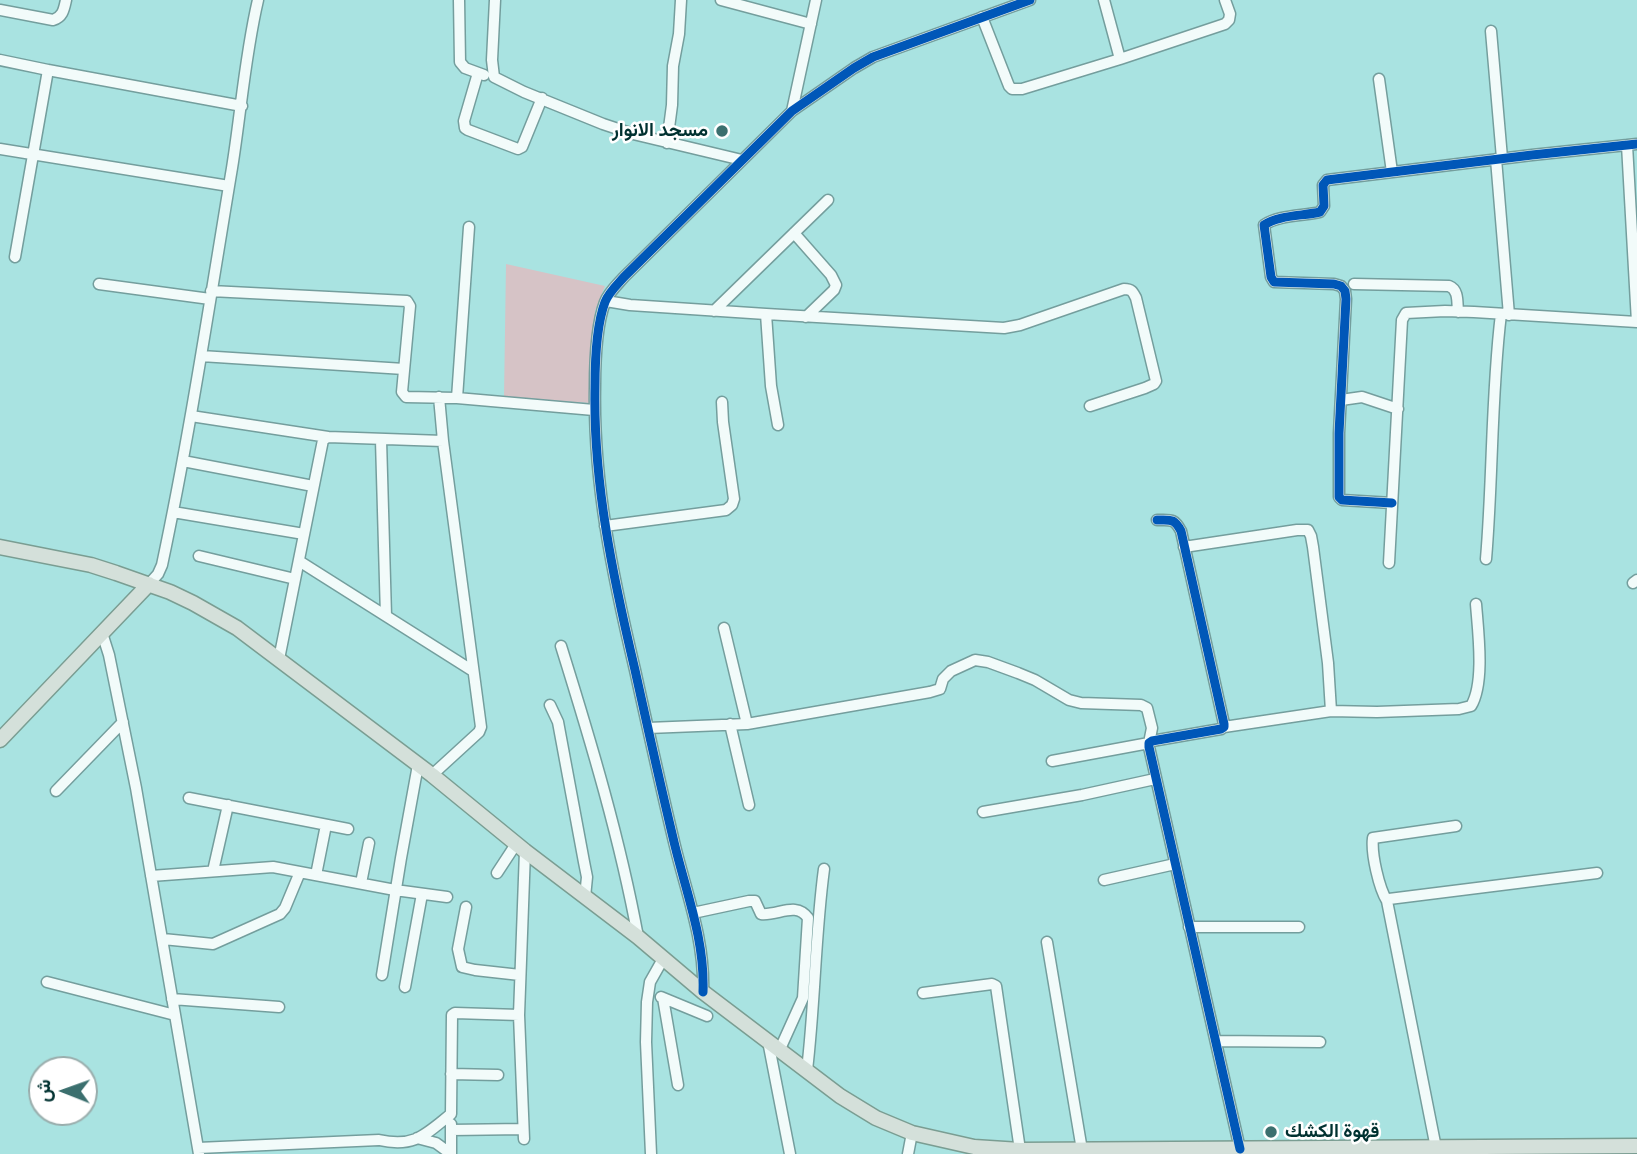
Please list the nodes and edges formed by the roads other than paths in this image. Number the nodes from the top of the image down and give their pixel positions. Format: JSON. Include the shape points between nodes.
{"nodes":[{"id":1,"x":17,"y":0,"type":"edge"},
{"id":2,"x":66,"y":0,"type":"edge"},
{"id":3,"x":258,"y":0,"type":"edge"},
{"id":4,"x":459,"y":0,"type":"edge"},
{"id":5,"x":495,"y":0,"type":"edge"},
{"id":6,"x":681,"y":0,"type":"edge"},
{"id":7,"x":721,"y":0,"type":"edge"},
{"id":8,"x":816,"y":0,"type":"edge"},
{"id":9,"x":1030,"y":0,"type":"edge"},
{"id":10,"x":1104,"y":0,"type":"edge"},
{"id":11,"x":1225,"y":0,"type":"edge"},
{"id":12,"x":743,"y":3,"type":"edge"},
{"id":13,"x":0,"y":10,"type":"edge"},
{"id":14,"x":15,"y":13,"type":"junction"},
{"id":15,"x":982,"y":17,"type":"junction"},
{"id":16,"x":811,"y":24,"type":"junction"},
{"id":17,"x":1491,"y":31,"type":"dead end"},
{"id":18,"x":1120,"y":59,"type":"junction"},
{"id":19,"x":0,"y":60,"type":"edge"},
{"id":20,"x":48,"y":70,"type":"junction"},
{"id":21,"x":478,"y":73,"type":"junction"},
{"id":22,"x":494,"y":78,"type":"junction"},
{"id":23,"x":1379,"y":79,"type":"dead end"},
{"id":24,"x":542,"y":98,"type":"junction"},
{"id":25,"x":242,"y":106,"type":"junction"},
{"id":26,"x":792,"y":111,"type":"junction"},
{"id":27,"x":667,"y":143,"type":"junction"},
{"id":28,"x":1632,"y":144,"type":"edge"},
{"id":29,"x":0,"y":149,"type":"edge"},
{"id":30,"x":34,"y":155,"type":"junction"},
{"id":31,"x":1499,"y":159,"type":"junction"},
{"id":32,"x":742,"y":160,"type":"junction"},
{"id":33,"x":1392,"y":172,"type":"junction"},
{"id":34,"x":229,"y":186,"type":"junction"},
{"id":35,"x":828,"y":200,"type":"dead end"},
{"id":36,"x":469,"y":227,"type":"dead end"},
{"id":37,"x":794,"y":233,"type":"junction"},
{"id":38,"x":1635,"y":241,"type":"edge"},
{"id":39,"x":15,"y":257,"type":"dead end"},
{"id":40,"x":99,"y":284,"type":"dead end"},
{"id":41,"x":1354,"y":284,"type":"dead end"},
{"id":42,"x":210,"y":295,"type":"junction"},
{"id":43,"x":606,"y":301,"type":"junction"},
{"id":44,"x":715,"y":311,"type":"junction"},
{"id":45,"x":1458,"y":312,"type":"junction"},
{"id":46,"x":766,"y":314,"type":"junction"},
{"id":47,"x":1505,"y":314,"type":"junction"},
{"id":48,"x":806,"y":317,"type":"junction"},
{"id":49,"x":1637,"y":322,"type":"edge"},
{"id":50,"x":201,"y":356,"type":"junction"},
{"id":51,"x":404,"y":369,"type":"junction"},
{"id":52,"x":439,"y":397,"type":"junction"},
{"id":53,"x":457,"y":398,"type":"junction"},
{"id":54,"x":1341,"y":400,"type":"junction"},
{"id":55,"x":722,"y":402,"type":"dead end"},
{"id":56,"x":1090,"y":406,"type":"dead end"},
{"id":57,"x":1398,"y":409,"type":"junction"},
{"id":58,"x":594,"y":410,"type":"junction"},
{"id":59,"x":191,"y":416,"type":"junction"},
{"id":60,"x":778,"y":425,"type":"dead end"},
{"id":61,"x":328,"y":437,"type":"junction"},
{"id":62,"x":381,"y":440,"type":"junction"},
{"id":63,"x":443,"y":441,"type":"junction"},
{"id":64,"x":183,"y":461,"type":"junction"},
{"id":65,"x":313,"y":486,"type":"junction"},
{"id":66,"x":1392,"y":503,"type":"junction"},
{"id":67,"x":173,"y":512,"type":"junction"},
{"id":68,"x":1157,"y":520,"type":"dead end"},
{"id":69,"x":605,"y":526,"type":"junction"},
{"id":70,"x":304,"y":534,"type":"junction"},
{"id":71,"x":0,"y":547,"type":"edge"},
{"id":72,"x":1184,"y":547,"type":"junction"},
{"id":73,"x":199,"y":556,"type":"dead end"},
{"id":74,"x":1486,"y":559,"type":"dead end"},
{"id":75,"x":299,"y":561,"type":"junction"},
{"id":76,"x":1389,"y":563,"type":"dead end"},
{"id":77,"x":295,"y":579,"type":"junction"},
{"id":78,"x":149,"y":584,"type":"junction"},
{"id":79,"x":1476,"y":604,"type":"dead end"},
{"id":80,"x":386,"y":616,"type":"junction"},
{"id":81,"x":724,"y":628,"type":"dead end"},
{"id":82,"x":102,"y":633,"type":"junction"},
{"id":83,"x":561,"y":646,"type":"dead end"},
{"id":84,"x":279,"y":659,"type":"junction"},
{"id":85,"x":473,"y":671,"type":"junction"},
{"id":86,"x":550,"y":705,"type":"dead end"},
{"id":87,"x":1331,"y":711,"type":"junction"},
{"id":88,"x":123,"y":722,"type":"junction"},
{"id":89,"x":730,"y":724,"type":"junction"},
{"id":90,"x":747,"y":724,"type":"junction"},
{"id":91,"x":1224,"y":727,"type":"junction"},
{"id":92,"x":648,"y":729,"type":"junction"},
{"id":93,"x":0,"y":740,"type":"edge"},
{"id":94,"x":1149,"y":743,"type":"junction"},
{"id":95,"x":1052,"y":761,"type":"dead end"},
{"id":96,"x":418,"y":765,"type":"junction"},
{"id":97,"x":432,"y":775,"type":"junction"},
{"id":98,"x":1155,"y":779,"type":"junction"},
{"id":99,"x":56,"y":791,"type":"dead end"},
{"id":100,"x":189,"y":798,"type":"dead end"},
{"id":101,"x":228,"y":805,"type":"junction"},
{"id":102,"x":749,"y":805,"type":"dead end"},
{"id":103,"x":983,"y":813,"type":"dead end"},
{"id":104,"x":326,"y":825,"type":"junction"},
{"id":105,"x":1456,"y":826,"type":"dead end"},
{"id":106,"x":348,"y":829,"type":"dead end"},
{"id":107,"x":369,"y":843,"type":"dead end"},
{"id":108,"x":520,"y":847,"type":"junction"},
{"id":109,"x":1175,"y":864,"type":"junction"},
{"id":110,"x":824,"y":869,"type":"dead end"},
{"id":111,"x":213,"y":871,"type":"junction"},
{"id":112,"x":300,"y":872,"type":"junction"},
{"id":113,"x":497,"y":873,"type":"dead end"},
{"id":114,"x":1597,"y":873,"type":"dead end"},
{"id":115,"x":316,"y":875,"type":"junction"},
{"id":116,"x":151,"y":876,"type":"junction"},
{"id":117,"x":1104,"y":880,"type":"dead end"},
{"id":118,"x":361,"y":883,"type":"junction"},
{"id":119,"x":396,"y":890,"type":"junction"},
{"id":120,"x":422,"y":894,"type":"junction"},
{"id":121,"x":447,"y":897,"type":"dead end"},
{"id":122,"x":585,"y":897,"type":"junction"},
{"id":123,"x":1387,"y":901,"type":"junction"},
{"id":124,"x":466,"y":907,"type":"dead end"},
{"id":125,"x":693,"y":914,"type":"junction"},
{"id":126,"x":1189,"y":927,"type":"junction"},
{"id":127,"x":1298,"y":927,"type":"dead end"},
{"id":128,"x":638,"y":937,"type":"junction"},
{"id":129,"x":163,"y":939,"type":"junction"},
{"id":130,"x":1046,"y":942,"type":"dead end"},
{"id":131,"x":663,"y":959,"type":"junction"},
{"id":132,"x":382,"y":975,"type":"dead end"},
{"id":133,"x":520,"y":975,"type":"junction"},
{"id":134,"x":47,"y":982,"type":"dead end"},
{"id":135,"x":405,"y":987,"type":"dead end"},
{"id":136,"x":648,"y":992,"type":"junction"},
{"id":137,"x":703,"y":992,"type":"junction"},
{"id":138,"x":923,"y":993,"type":"dead end"},
{"id":139,"x":663,"y":998,"type":"junction"},
{"id":140,"x":173,"y":999,"type":"junction"},
{"id":141,"x":279,"y":1007,"type":"dead end"},
{"id":142,"x":175,"y":1015,"type":"junction"},
{"id":143,"x":519,"y":1015,"type":"junction"},
{"id":144,"x":707,"y":1016,"type":"dead end"},
{"id":145,"x":1216,"y":1041,"type":"junction"},
{"id":146,"x":1320,"y":1042,"type":"dead end"},
{"id":147,"x":774,"y":1045,"type":"junction"},
{"id":148,"x":807,"y":1070,"type":"junction"},
{"id":149,"x":451,"y":1074,"type":"junction"},
{"id":150,"x":498,"y":1075,"type":"dead end"},
{"id":151,"x":678,"y":1085,"type":"dead end"},
{"id":152,"x":451,"y":1114,"type":"junction"},
{"id":153,"x":451,"y":1130,"type":"junction"},
{"id":154,"x":912,"y":1133,"type":"junction"},
{"id":155,"x":417,"y":1138,"type":"junction"},
{"id":156,"x":1637,"y":1146,"type":"edge"},
{"id":157,"x":1436,"y":1148,"type":"junction"},
{"id":158,"x":1240,"y":1149,"type":"junction"},
{"id":159,"x":1020,"y":1150,"type":"junction"},
{"id":160,"x":1082,"y":1150,"type":"junction"},
{"id":161,"x":1590,"y":1150,"type":"edge"},
{"id":162,"x":198,"y":1151,"type":"edge"},
{"id":163,"x":1222,"y":1151,"type":"edge"},
{"id":164,"x":1391,"y":1151,"type":"edge"},
{"id":165,"x":1457,"y":1151,"type":"edge"},
{"id":166,"x":1063,"y":1152,"type":"edge"},
{"id":167,"x":1180,"y":1152,"type":"edge"},
{"id":168,"x":451,"y":1154,"type":"edge"},
{"id":169,"x":651,"y":1154,"type":"edge"},
{"id":170,"x":790,"y":1154,"type":"edge"},
{"id":171,"x":908,"y":1154,"type":"edge"}],
"edges":[{"from":1,"to":14,"type":"street"},
{"from":2,"to":14,"type":"street","via":[[56,19]]},
{"from":3,"to":25,"type":"street"},
{"from":4,"to":21,"type":"street","via":[[460,62]]},
{"from":5,"to":22,"type":"street"},
{"from":6,"to":27,"type":"street"},
{"from":7,"to":12,"type":"street"},
{"from":8,"to":16,"type":"street"},
{"from":9,"to":15,"type":"street"},
{"from":10,"to":18,"type":"street"},
{"from":11,"to":18,"type":"street","via":[[1230,14],[1225,24]]},
{"from":12,"to":16,"type":"street"},
{"from":13,"to":14,"type":"street"},
{"from":15,"to":18,"type":"street","via":[[1012,89]]},
{"from":15,"to":26,"type":"street","via":[[873,57]]},
{"from":16,"to":26,"type":"street"},
{"from":17,"to":31,"type":"street"},
{"from":19,"to":20,"type":"street"},
{"from":20,"to":25,"type":"street"},
{"from":20,"to":30,"type":"street"},
{"from":21,"to":22,"type":"street"},
{"from":21,"to":24,"type":"street","via":[[464,121],[468,130],[518,149],[524,145]]},
{"from":22,"to":24,"type":"street"},
{"from":23,"to":33,"type":"street"},
{"from":24,"to":27,"type":"street","via":[[603,124]]},
{"from":25,"to":34,"type":"street"},
{"from":26,"to":32,"type":"street"},
{"from":27,"to":32,"type":"street"},
{"from":28,"to":31,"type":"street"},
{"from":28,"to":38,"type":"street"},
{"from":29,"to":30,"type":"street"},
{"from":30,"to":34,"type":"street"},
{"from":30,"to":39,"type":"street"},
{"from":31,"to":33,"type":"street"},
{"from":31,"to":47,"type":"street"},
{"from":32,"to":43,"type":"street","via":[[624,277]]},
{"from":33,"to":54,"type":"street","via":[[1327,180],[1325,206],[1320,212],[1264,225],[1274,282],[1334,284],[1345,291]]},
{"from":34,"to":42,"type":"street"},
{"from":35,"to":37,"type":"street"},
{"from":36,"to":53,"type":"street"},
{"from":37,"to":44,"type":"street"},
{"from":37,"to":48,"type":"street","via":[[836,285]]},
{"from":38,"to":49,"type":"street"},
{"from":40,"to":42,"type":"street"},
{"from":41,"to":45,"type":"street","via":[[1449,286],[1457,293]]},
{"from":42,"to":50,"type":"street"},
{"from":42,"to":51,"type":"street","via":[[407,301]]},
{"from":43,"to":44,"type":"street"},
{"from":43,"to":58,"type":"street","via":[[595,367]]},
{"from":44,"to":46,"type":"street"},
{"from":45,"to":47,"type":"street"},
{"from":45,"to":57,"type":"street","via":[[1403,316]]},
{"from":46,"to":48,"type":"street"},
{"from":46,"to":60,"type":"street"},
{"from":47,"to":49,"type":"street"},
{"from":47,"to":74,"type":"street","via":[[1498,338]]},
{"from":48,"to":56,"type":"street","via":[[1004,328],[1130,289],[1156,381]]},
{"from":50,"to":51,"type":"street"},
{"from":50,"to":59,"type":"street"},
{"from":51,"to":52,"type":"street","via":[[404,396]]},
{"from":52,"to":53,"type":"street"},
{"from":52,"to":63,"type":"street"},
{"from":53,"to":58,"type":"street"},
{"from":54,"to":57,"type":"street","via":[[1362,397]]},
{"from":54,"to":66,"type":"street","via":[[1339,497]]},
{"from":55,"to":69,"type":"street","via":[[732,505],[726,510]]},
{"from":57,"to":66,"type":"street"},
{"from":58,"to":69,"type":"street"},
{"from":59,"to":61,"type":"street"},
{"from":59,"to":64,"type":"street"},
{"from":61,"to":62,"type":"street"},
{"from":61,"to":65,"type":"street","via":[[321,444]]},
{"from":62,"to":63,"type":"street"},
{"from":62,"to":80,"type":"street"},
{"from":63,"to":85,"type":"street"},
{"from":64,"to":65,"type":"street"},
{"from":64,"to":67,"type":"street"},
{"from":65,"to":70,"type":"street"},
{"from":66,"to":76,"type":"street"},
{"from":67,"to":70,"type":"street"},
{"from":67,"to":78,"type":"street","via":[[162,565]]},
{"from":68,"to":72,"type":"street","via":[[1177,523]]},
{"from":69,"to":92,"type":"street"},
{"from":70,"to":75,"type":"street"},
{"from":71,"to":78,"type":"main road","via":[[91,565]]},
{"from":72,"to":87,"type":"street","via":[[1308,530]]},
{"from":72,"to":91,"type":"street"},
{"from":73,"to":77,"type":"street"},
{"from":75,"to":77,"type":"street"},
{"from":75,"to":80,"type":"street"},
{"from":77,"to":84,"type":"street"},
{"from":78,"to":82,"type":"main road"},
{"from":78,"to":84,"type":"main road","via":[[237,628]]},
{"from":79,"to":87,"type":"street","via":[[1478,690],[1471,705]]},
{"from":80,"to":85,"type":"street"},
{"from":81,"to":90,"type":"street"},
{"from":82,"to":88,"type":"street"},
{"from":82,"to":93,"type":"main road"},
{"from":83,"to":128,"type":"street","via":[[592,748]]},
{"from":84,"to":96,"type":"main road"},
{"from":85,"to":97,"type":"street","via":[[480,730]]},
{"from":86,"to":122,"type":"street","via":[[558,722],[587,877]]},
{"from":87,"to":91,"type":"street"},
{"from":88,"to":99,"type":"street"},
{"from":88,"to":116,"type":"street"},
{"from":89,"to":90,"type":"street"},
{"from":89,"to":92,"type":"street"},
{"from":89,"to":102,"type":"street"},
{"from":90,"to":94,"type":"street","via":[[930,692],[940,689],[951,671],[975,660],[1035,680],[1069,700],[1141,705],[1147,708],[1153,728]]},
{"from":91,"to":94,"type":"street"},
{"from":92,"to":125,"type":"street"},
{"from":94,"to":95,"type":"street"},
{"from":94,"to":98,"type":"street"},
{"from":96,"to":97,"type":"main road"},
{"from":96,"to":119,"type":"street"},
{"from":97,"to":108,"type":"main road"},
{"from":98,"to":103,"type":"street"},
{"from":98,"to":109,"type":"street"},
{"from":100,"to":101,"type":"street"},
{"from":101,"to":104,"type":"street"},
{"from":101,"to":111,"type":"street"},
{"from":104,"to":106,"type":"street"},
{"from":104,"to":115,"type":"street"},
{"from":105,"to":123,"type":"street","via":[[1373,838]]},
{"from":107,"to":118,"type":"street"},
{"from":108,"to":113,"type":"street"},
{"from":108,"to":122,"type":"main road"},
{"from":108,"to":133,"type":"street"},
{"from":109,"to":117,"type":"street"},
{"from":109,"to":126,"type":"street"},
{"from":110,"to":148,"type":"street"},
{"from":111,"to":112,"type":"street","via":[[265,867]]},
{"from":111,"to":116,"type":"street"},
{"from":112,"to":115,"type":"street"},
{"from":112,"to":129,"type":"street","via":[[280,914],[213,944]]},
{"from":114,"to":123,"type":"street"},
{"from":115,"to":118,"type":"street"},
{"from":116,"to":129,"type":"street"},
{"from":118,"to":119,"type":"street"},
{"from":119,"to":120,"type":"street"},
{"from":119,"to":132,"type":"street"},
{"from":120,"to":121,"type":"street"},
{"from":120,"to":135,"type":"street"},
{"from":122,"to":128,"type":"main road"},
{"from":123,"to":157,"type":"street"},
{"from":124,"to":133,"type":"street","via":[[458,949],[462,967]]},
{"from":125,"to":137,"type":"street","via":[[702,952]]},
{"from":125,"to":147,"type":"street","via":[[755,901],[761,914],[796,909],[808,918],[803,998]]},
{"from":126,"to":127,"type":"street"},
{"from":126,"to":145,"type":"street"},
{"from":128,"to":131,"type":"main road"},
{"from":129,"to":140,"type":"street"},
{"from":130,"to":160,"type":"street"},
{"from":131,"to":136,"type":"street"},
{"from":131,"to":137,"type":"main road"},
{"from":133,"to":143,"type":"street"},
{"from":134,"to":142,"type":"street"},
{"from":136,"to":139,"type":"street"},
{"from":136,"to":169,"type":"street"},
{"from":137,"to":147,"type":"main road"},
{"from":138,"to":159,"type":"street","via":[[996,986]]},
{"from":139,"to":144,"type":"street"},
{"from":139,"to":151,"type":"street"},
{"from":140,"to":141,"type":"street"},
{"from":140,"to":142,"type":"street"},
{"from":142,"to":162,"type":"street"},
{"from":143,"to":149,"type":"street","via":[[452,1015]]},
{"from":143,"to":153,"type":"street","via":[[524,1134]]},
{"from":145,"to":146,"type":"street"},
{"from":145,"to":158,"type":"street"},
{"from":147,"to":148,"type":"main road"},
{"from":147,"to":170,"type":"street"},
{"from":148,"to":154,"type":"main road","via":[[876,1118]]},
{"from":149,"to":150,"type":"street"},
{"from":149,"to":152,"type":"street"},
{"from":152,"to":153,"type":"street"},
{"from":152,"to":155,"type":"street"},
{"from":153,"to":168,"type":"street"},
{"from":154,"to":159,"type":"main road","via":[[974,1147]]},
{"from":154,"to":171,"type":"street"},
{"from":155,"to":162,"type":"street","via":[[407,1143],[379,1140]]},
{"from":155,"to":168,"type":"street","via":[[436,1143]]},
{"from":156,"to":161,"type":"main road"},
{"from":157,"to":164,"type":"main road"},
{"from":157,"to":165,"type":"main road"},
{"from":158,"to":163,"type":"main road"},
{"from":158,"to":164,"type":"main road"},
{"from":159,"to":166,"type":"main road"},
{"from":160,"to":166,"type":"main road"},
{"from":160,"to":167,"type":"main road"},
{"from":161,"to":165,"type":"main road"},
{"from":163,"to":167,"type":"main road"}]}
